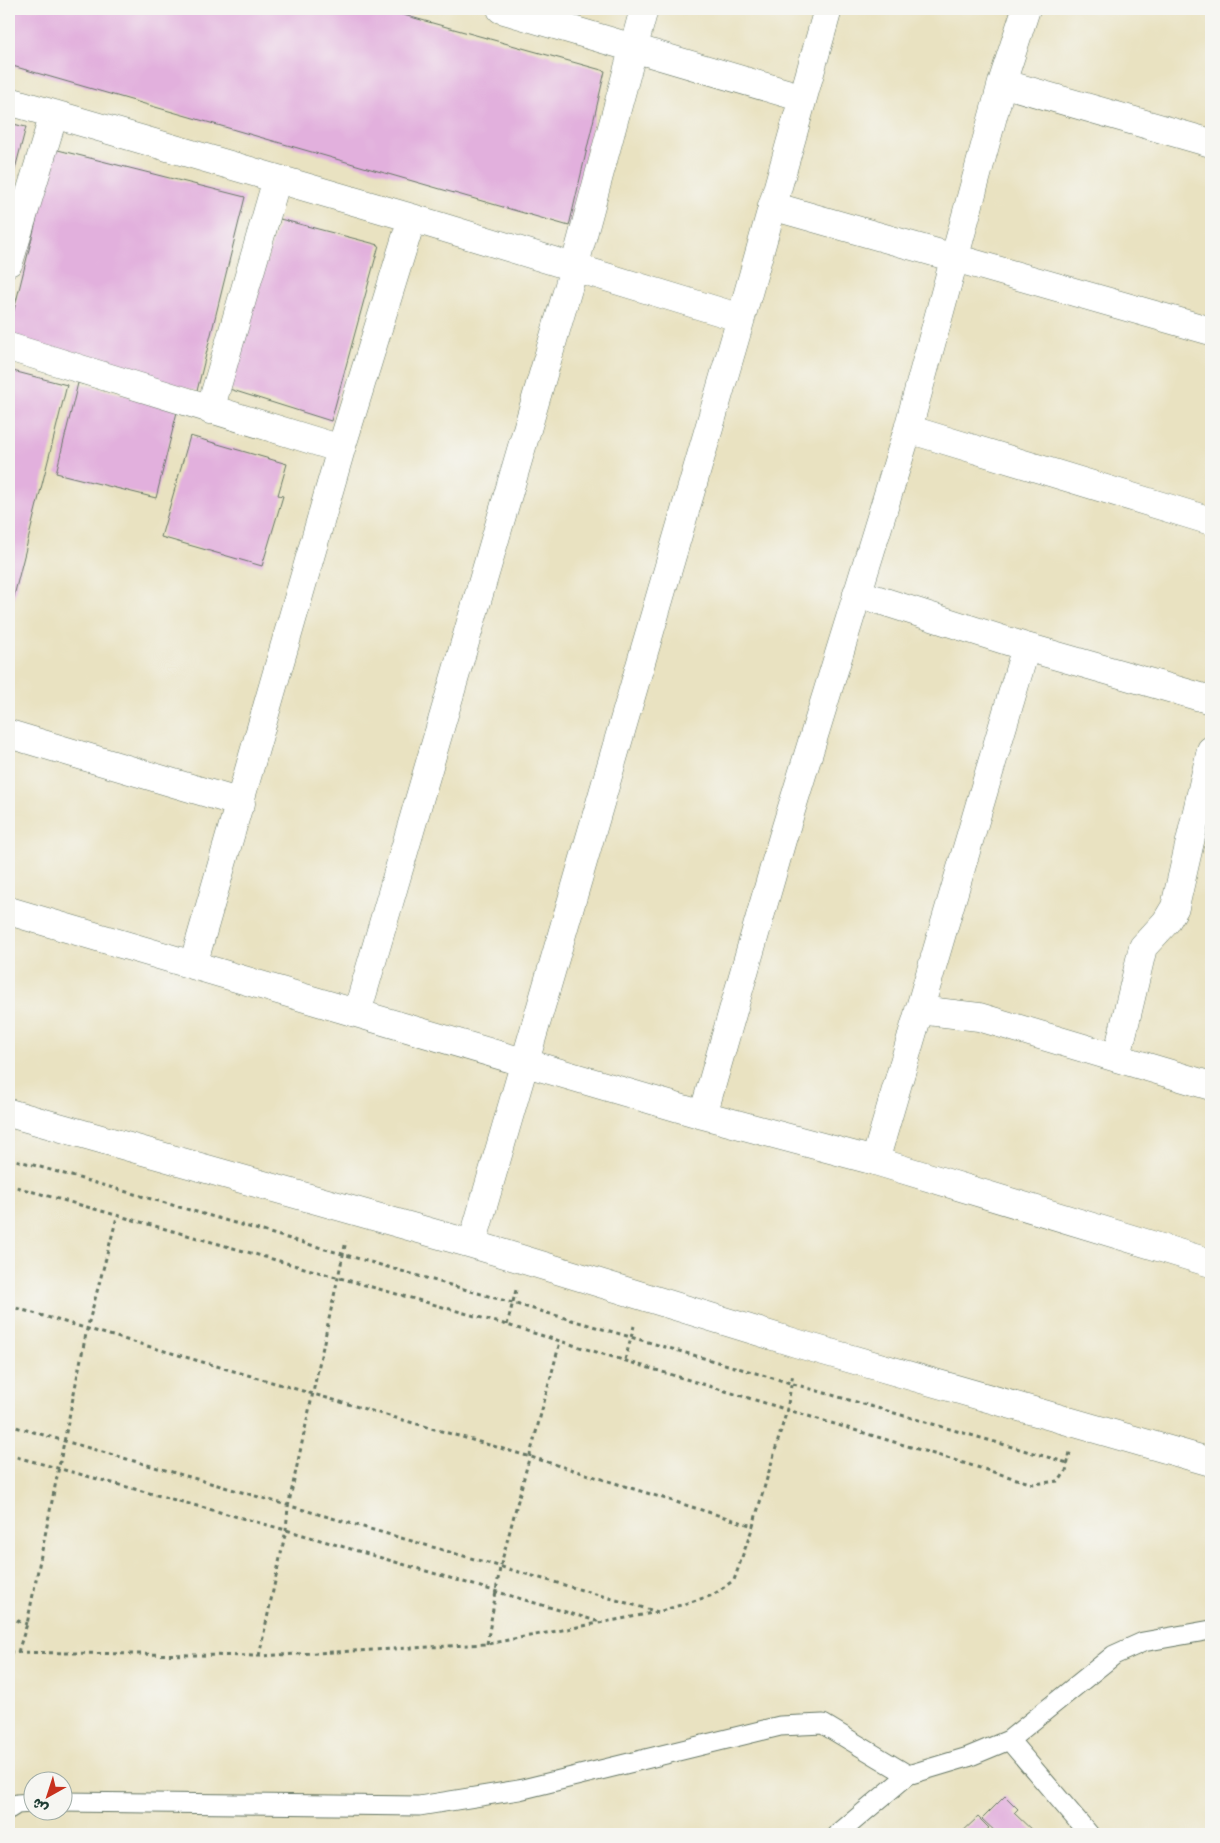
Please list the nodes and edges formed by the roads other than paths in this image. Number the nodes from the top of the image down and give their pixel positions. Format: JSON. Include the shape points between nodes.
{"nodes":[{"id":1,"x":501,"y":9,"type":"edge"},
{"id":2,"x":644,"y":9,"type":"edge"},
{"id":3,"x":828,"y":9,"type":"edge"},
{"id":4,"x":1026,"y":9,"type":"edge"},
{"id":5,"x":633,"y":47,"type":"junction"},
{"id":6,"x":1002,"y":83,"type":"junction"},
{"id":7,"x":802,"y":98,"type":"junction"},
{"id":8,"x":9,"y":100,"type":"edge"},
{"id":9,"x":54,"y":114,"type":"junction"},
{"id":10,"x":1211,"y":143,"type":"edge"},
{"id":11,"x":277,"y":179,"type":"junction"},
{"id":12,"x":772,"y":206,"type":"junction"},
{"id":13,"x":412,"y":218,"type":"junction"},
{"id":14,"x":956,"y":258,"type":"junction"},
{"id":15,"x":9,"y":262,"type":"edge"},
{"id":16,"x":574,"y":268,"type":"junction"},
{"id":17,"x":741,"y":318,"type":"junction"},
{"id":18,"x":1211,"y":331,"type":"edge"},
{"id":19,"x":9,"y":347,"type":"edge"},
{"id":20,"x":210,"y":410,"type":"junction"},
{"id":21,"x":908,"y":430,"type":"junction"},
{"id":22,"x":341,"y":449,"type":"junction"},
{"id":23,"x":1211,"y":521,"type":"edge"},
{"id":24,"x":857,"y":593,"type":"junction"},
{"id":25,"x":1026,"y":647,"type":"junction"},
{"id":26,"x":1211,"y":700,"type":"edge"},
{"id":27,"x":9,"y":734,"type":"edge"},
{"id":28,"x":1211,"y":750,"type":"edge"},
{"id":29,"x":241,"y":803,"type":"junction"},
{"id":30,"x":9,"y":911,"type":"edge"},
{"id":31,"x":193,"y":965,"type":"junction"},
{"id":32,"x":919,"y":1010,"type":"junction"},
{"id":33,"x":357,"y":1012,"type":"junction"},
{"id":34,"x":1117,"y":1057,"type":"junction"},
{"id":35,"x":523,"y":1062,"type":"junction"},
{"id":36,"x":1211,"y":1086,"type":"edge"},
{"id":37,"x":9,"y":1113,"type":"edge"},
{"id":38,"x":703,"y":1115,"type":"junction"},
{"id":39,"x":876,"y":1161,"type":"junction"},
{"id":40,"x":472,"y":1244,"type":"junction"},
{"id":41,"x":1211,"y":1263,"type":"edge"},
{"id":42,"x":1211,"y":1462,"type":"edge"},
{"id":43,"x":1211,"y":1630,"type":"edge"},
{"id":44,"x":1009,"y":1740,"type":"junction"},
{"id":45,"x":908,"y":1775,"type":"junction"},
{"id":46,"x":72,"y":1802,"type":"edge"},
{"id":47,"x":22,"y":1804,"type":"edge"},
{"id":48,"x":9,"y":1809,"type":"edge"},
{"id":49,"x":838,"y":1834,"type":"edge"},
{"id":50,"x":1089,"y":1834,"type":"edge"}],
"edges":[{"from":1,"to":5,"type":"street"},
{"from":2,"to":5,"type":"street"},
{"from":3,"to":7,"type":"street"},
{"from":4,"to":6,"type":"street"},
{"from":5,"to":7,"type":"street"},
{"from":5,"to":16,"type":"street"},
{"from":6,"to":10,"type":"street"},
{"from":6,"to":14,"type":"street"},
{"from":7,"to":12,"type":"street"},
{"from":8,"to":9,"type":"street"},
{"from":9,"to":11,"type":"street"},
{"from":9,"to":15,"type":"street"},
{"from":11,"to":13,"type":"street"},
{"from":11,"to":20,"type":"street"},
{"from":12,"to":14,"type":"street"},
{"from":12,"to":17,"type":"street"},
{"from":13,"to":16,"type":"street"},
{"from":13,"to":22,"type":"street"},
{"from":14,"to":18,"type":"street"},
{"from":14,"to":21,"type":"street"},
{"from":16,"to":17,"type":"street"},
{"from":16,"to":33,"type":"street"},
{"from":17,"to":35,"type":"street"},
{"from":19,"to":20,"type":"street"},
{"from":20,"to":22,"type":"street"},
{"from":21,"to":23,"type":"street"},
{"from":21,"to":24,"type":"street"},
{"from":22,"to":29,"type":"street"},
{"from":24,"to":25,"type":"street"},
{"from":24,"to":38,"type":"street"},
{"from":25,"to":26,"type":"street"},
{"from":25,"to":32,"type":"street"},
{"from":27,"to":29,"type":"street"},
{"from":28,"to":34,"type":"street","via":[[1175,907],[1144,948]]},
{"from":29,"to":31,"type":"street"},
{"from":30,"to":31,"type":"street"},
{"from":31,"to":33,"type":"street"},
{"from":32,"to":34,"type":"street","via":[[979,1017]]},
{"from":32,"to":39,"type":"street"},
{"from":33,"to":35,"type":"street"},
{"from":34,"to":36,"type":"street"},
{"from":35,"to":38,"type":"street"},
{"from":35,"to":40,"type":"street"},
{"from":37,"to":40,"type":"street"},
{"from":38,"to":39,"type":"street"},
{"from":39,"to":41,"type":"street"},
{"from":40,"to":42,"type":"street","via":[[799,1344]]},
{"from":43,"to":44,"type":"lane","via":[[1143,1642],[1114,1655]]},
{"from":44,"to":45,"type":"lane","via":[[968,1758]]},
{"from":44,"to":50,"type":"lane"},
{"from":45,"to":46,"type":"lane","via":[[823,1724],[780,1726],[519,1790],[419,1806]]},
{"from":45,"to":49,"type":"lane"},
{"from":47,"to":48,"type":"lane"}]}
